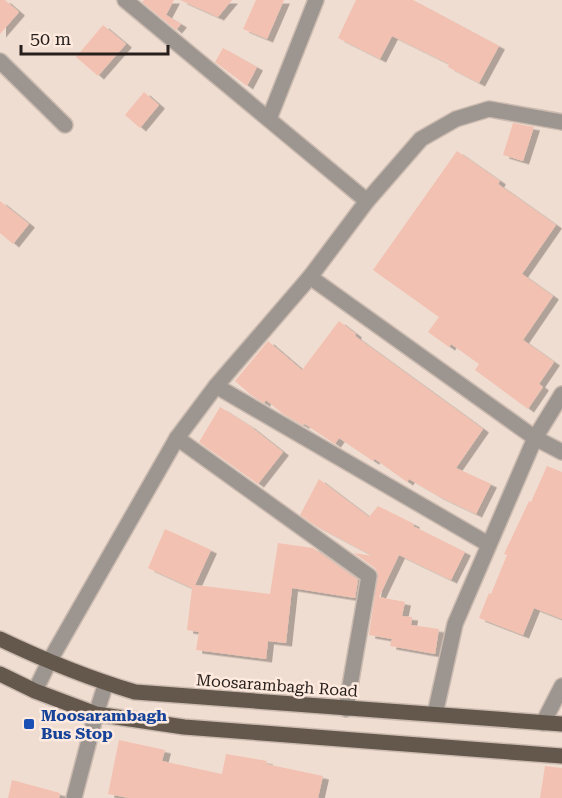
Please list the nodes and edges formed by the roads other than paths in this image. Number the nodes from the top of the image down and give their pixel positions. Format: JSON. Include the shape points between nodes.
{"nodes":[{"id":1,"x":126,"y":0,"type":"edge"},
{"id":2,"x":316,"y":0,"type":"edge"},
{"id":3,"x":0,"y":60,"type":"edge"},
{"id":4,"x":269,"y":119,"type":"junction"},
{"id":5,"x":562,"y":122,"type":"edge"},
{"id":6,"x":65,"y":125,"type":"dead end"},
{"id":7,"x":367,"y":201,"type":"junction"},
{"id":8,"x":310,"y":278,"type":"junction"},
{"id":9,"x":216,"y":386,"type":"junction"},
{"id":10,"x":562,"y":394,"type":"edge"},
{"id":11,"x":177,"y":438,"type":"junction"},
{"id":12,"x":535,"y":438,"type":"junction"},
{"id":13,"x":562,"y":452,"type":"edge"},
{"id":14,"x":488,"y":544,"type":"junction"},
{"id":15,"x":0,"y":639,"type":"edge"},
{"id":16,"x":49,"y":662,"type":"junction"},
{"id":17,"x":0,"y":674,"type":"edge"},
{"id":18,"x":106,"y":683,"type":"junction"},
{"id":19,"x":562,"y":686,"type":"edge"},
{"id":20,"x":35,"y":691,"type":"junction"},
{"id":21,"x":346,"y":709,"type":"junction"},
{"id":22,"x":96,"y":714,"type":"junction"},
{"id":23,"x":435,"y":714,"type":"junction"},
{"id":24,"x":543,"y":723,"type":"junction"},
{"id":25,"x":562,"y":724,"type":"edge"},
{"id":26,"x":562,"y":756,"type":"edge"},
{"id":27,"x":74,"y":798,"type":"edge"}],
"edges":[{"from":1,"to":4,"type":"street"},
{"from":2,"to":4,"type":"street"},
{"from":3,"to":6,"type":"street"},
{"from":4,"to":7,"type":"street"},
{"from":5,"to":7,"type":"street","via":[[489,109],[456,119],[421,139]]},
{"from":7,"to":8,"type":"street"},
{"from":8,"to":9,"type":"street"},
{"from":8,"to":12,"type":"street"},
{"from":9,"to":11,"type":"street"},
{"from":9,"to":14,"type":"street"},
{"from":10,"to":12,"type":"street"},
{"from":11,"to":16,"type":"street"},
{"from":11,"to":21,"type":"street","via":[[369,576]]},
{"from":12,"to":13,"type":"street"},
{"from":12,"to":14,"type":"street"},
{"from":14,"to":23,"type":"street","via":[[455,624]]},
{"from":15,"to":16,"type":"main road","name":"Moosarambagh Road"},
{"from":16,"to":18,"type":"main road","name":"Moosarambagh Road"},
{"from":16,"to":20,"type":"street"},
{"from":17,"to":20,"type":"main road"},
{"from":18,"to":21,"type":"main road","name":"Moosarambagh Road","via":[[135,692]]},
{"from":18,"to":22,"type":"street"},
{"from":19,"to":24,"type":"street"},
{"from":20,"to":22,"type":"main road"},
{"from":21,"to":23,"type":"main road","name":"Moosarambagh Road"},
{"from":22,"to":26,"type":"main road","via":[[184,727]]},
{"from":22,"to":27,"type":"street"},
{"from":23,"to":24,"type":"main road","name":"Moosarambagh Road"},
{"from":24,"to":25,"type":"main road","name":"Moosarambagh Road"}]}
